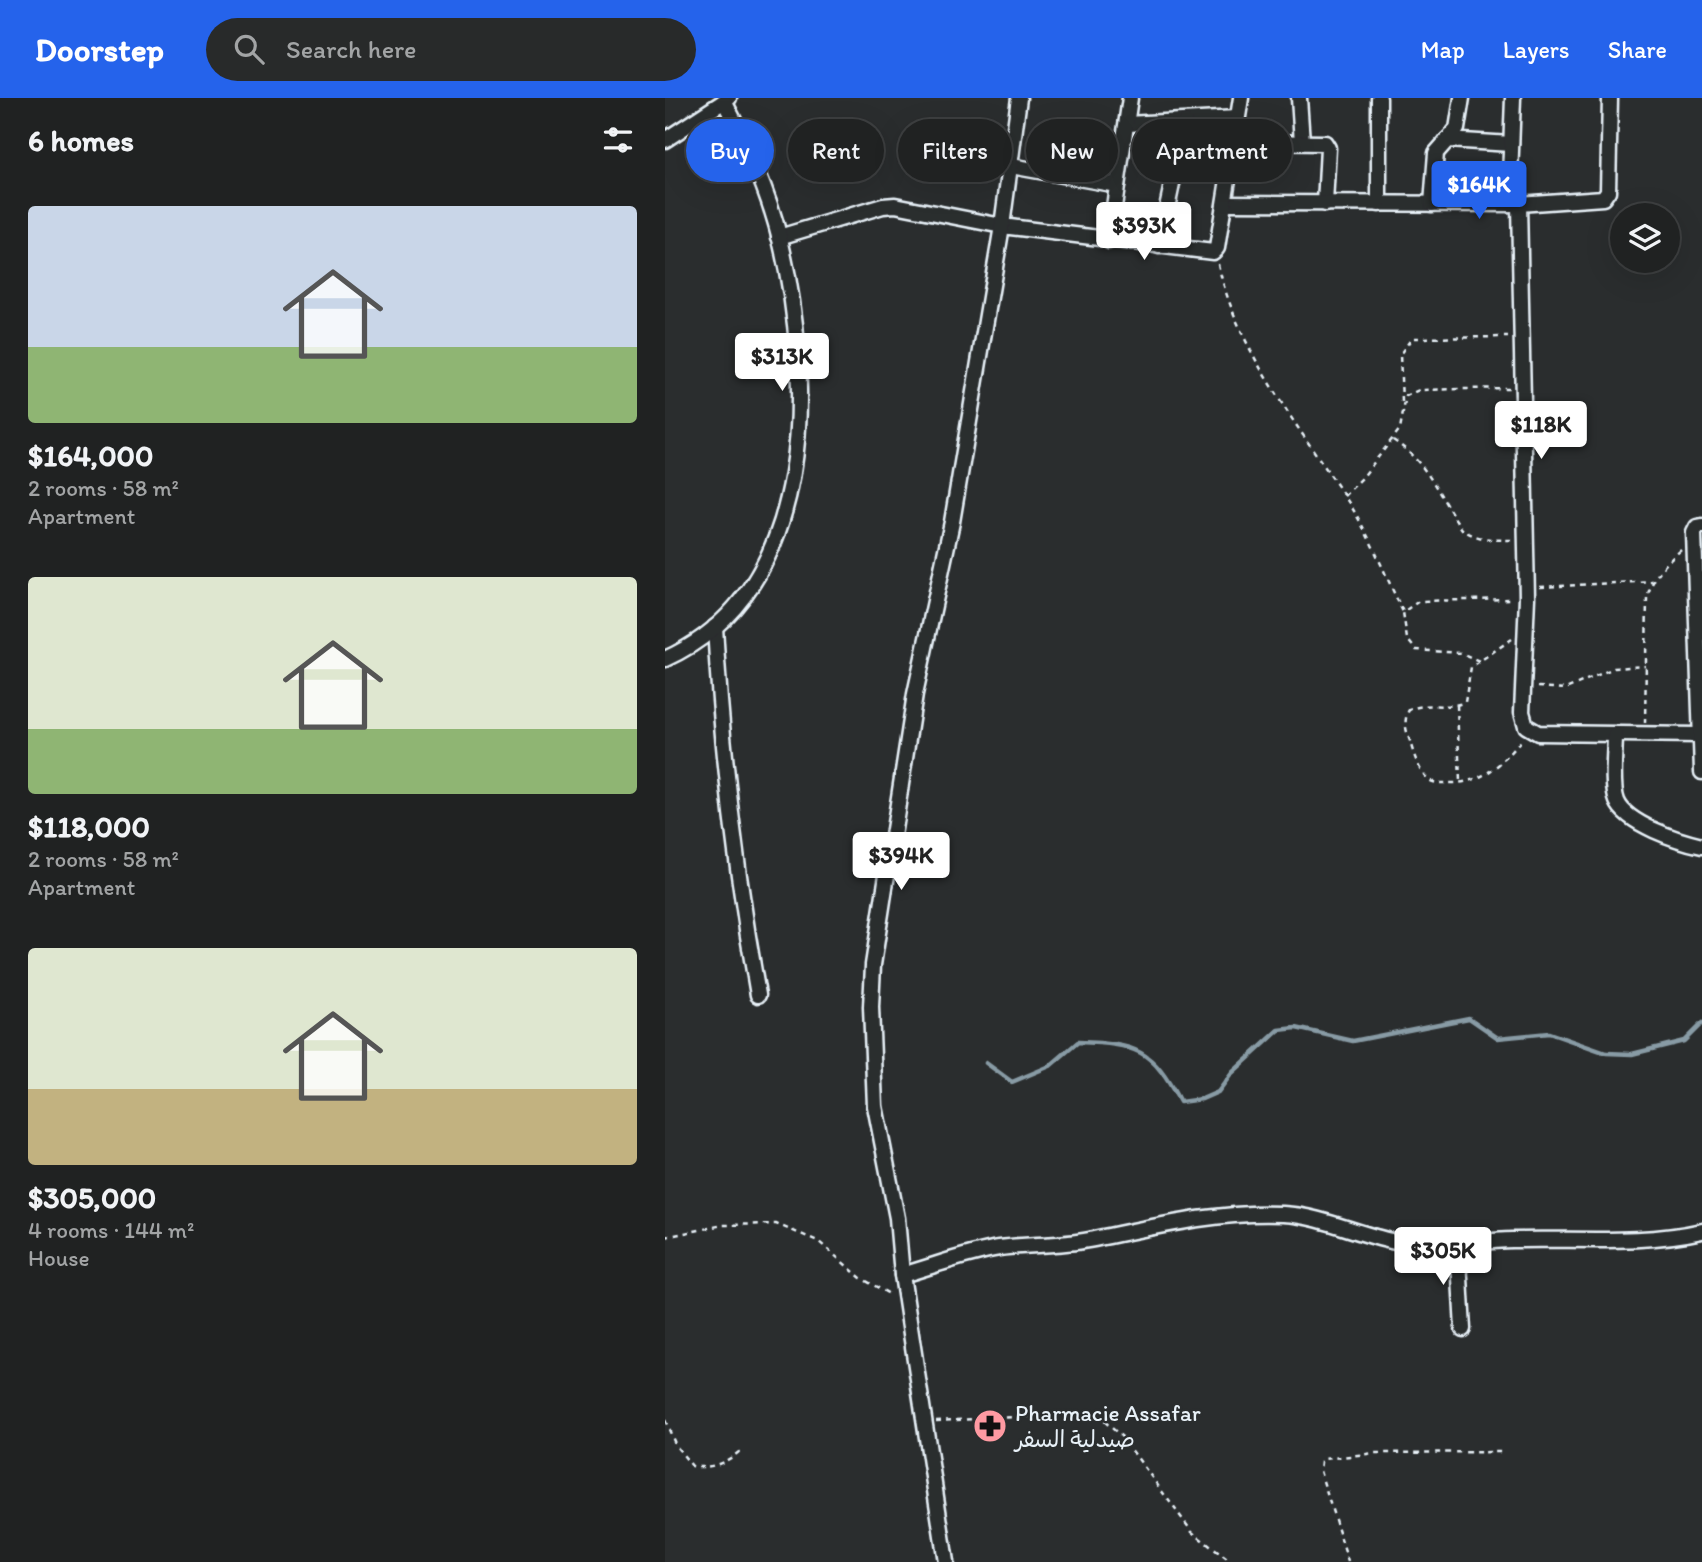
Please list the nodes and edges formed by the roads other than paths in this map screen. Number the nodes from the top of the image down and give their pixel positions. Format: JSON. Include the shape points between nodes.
{"nodes":[{"id":1,"x":1019,"y":98,"type":"edge"},
{"id":2,"x":1130,"y":98,"type":"edge"},
{"id":3,"x":1241,"y":98,"type":"edge"},
{"id":4,"x":1299,"y":98,"type":"edge"},
{"id":5,"x":1379,"y":98,"type":"edge"},
{"id":6,"x":1462,"y":98,"type":"edge"},
{"id":7,"x":1513,"y":98,"type":"edge"},
{"id":8,"x":1610,"y":98,"type":"edge"},
{"id":9,"x":727,"y":100,"type":"edge"},
{"id":10,"x":1237,"y":118,"type":"joint"},
{"id":11,"x":1224,"y":119,"type":"edge"},
{"id":12,"x":1127,"y":124,"type":"junction"},
{"id":13,"x":1132,"y":124,"type":"edge"},
{"id":14,"x":1447,"y":139,"type":"junction"},
{"id":15,"x":665,"y":140,"type":"edge"},
{"id":16,"x":1292,"y":142,"type":"edge"},
{"id":17,"x":1302,"y":142,"type":"junction"},
{"id":18,"x":1511,"y":144,"type":"junction"},
{"id":19,"x":1012,"y":158,"type":"edge"},
{"id":20,"x":1012,"y":166,"type":"edge"},
{"id":21,"x":1009,"y":182,"type":"edge"},
{"id":22,"x":1173,"y":182,"type":"edge"},
{"id":23,"x":1229,"y":182,"type":"edge"},
{"id":24,"x":1117,"y":185,"type":"junction"},
{"id":25,"x":1226,"y":203,"type":"junction"},
{"id":26,"x":1325,"y":204,"type":"junction"},
{"id":27,"x":1379,"y":204,"type":"junction"},
{"id":28,"x":1432,"y":204,"type":"junction"},
{"id":29,"x":1514,"y":204,"type":"junction"},
{"id":30,"x":1002,"y":226,"type":"junction"},
{"id":31,"x":779,"y":237,"type":"junction"},
{"id":32,"x":1109,"y":241,"type":"junction"},
{"id":33,"x":1160,"y":246,"type":"junction"},
{"id":34,"x":1698,"y":530,"type":"edge"},
{"id":35,"x":1698,"y":580,"type":"edge"},
{"id":36,"x":715,"y":627,"type":"junction"},
{"id":37,"x":665,"y":659,"type":"edge"},
{"id":38,"x":1615,"y":735,"type":"junction"},
{"id":39,"x":1700,"y":735,"type":"edge"},
{"id":40,"x":1702,"y":772,"type":"edge"},
{"id":41,"x":1702,"y":846,"type":"edge"},
{"id":42,"x":758,"y":995,"type":"dead end"},
{"id":43,"x":1702,"y":1231,"type":"edge"},
{"id":44,"x":1458,"y":1243,"type":"junction"},
{"id":45,"x":902,"y":1275,"type":"junction"},
{"id":46,"x":1464,"y":1329,"type":"dead end"},
{"id":47,"x":946,"y":1562,"type":"edge"}],
"edges":[{"from":1,"to":19,"type":"street"},
{"from":2,"to":12,"type":"street"},
{"from":3,"to":10,"type":"street"},
{"from":4,"to":17,"type":"street"},
{"from":5,"to":27,"type":"street"},
{"from":6,"to":14,"type":"street","via":[[1460,123]]},
{"from":7,"to":18,"type":"street"},
{"from":8,"to":29,"type":"street","via":[[1606,196]]},
{"from":9,"to":15,"type":"street"},
{"from":9,"to":31,"type":"street"},
{"from":10,"to":11,"type":"street"},
{"from":12,"to":13,"type":"street"},
{"from":12,"to":24,"type":"street"},
{"from":14,"to":18,"type":"street"},
{"from":14,"to":28,"type":"street","via":[[1436,153]]},
{"from":16,"to":17,"type":"street"},
{"from":17,"to":26,"type":"street","via":[[1327,145]]},
{"from":18,"to":29,"type":"street"},
{"from":20,"to":24,"type":"street"},
{"from":21,"to":30,"type":"street"},
{"from":22,"to":33,"type":"street"},
{"from":23,"to":25,"type":"street"},
{"from":24,"to":32,"type":"street"},
{"from":25,"to":26,"type":"street"},
{"from":25,"to":33,"type":"street","via":[[1215,250]]},
{"from":26,"to":27,"type":"street"},
{"from":27,"to":28,"type":"street"},
{"from":28,"to":29,"type":"street"},
{"from":29,"to":38,"type":"street","via":[[1522,337],[1527,593],[1522,712],[1529,730],[1538,733]]},
{"from":30,"to":31,"type":"street","via":[[895,205]]},
{"from":30,"to":32,"type":"street"},
{"from":30,"to":45,"type":"street","via":[[952,522],[915,694],[873,965],[875,1106],[897,1218]]},
{"from":31,"to":36,"type":"street","via":[[797,338],[800,390],[793,475],[760,570],[733,610]]},
{"from":32,"to":33,"type":"street"},
{"from":34,"to":35,"type":"street"},
{"from":35,"to":39,"type":"street"},
{"from":36,"to":37,"type":"street"},
{"from":36,"to":42,"type":"street","via":[[727,787]]},
{"from":38,"to":39,"type":"street"},
{"from":38,"to":41,"type":"street","via":[[1616,797],[1621,807],[1645,825]]},
{"from":39,"to":40,"type":"street"},
{"from":43,"to":44,"type":"street","via":[[1645,1240]]},
{"from":44,"to":45,"type":"street","via":[[1402,1243],[1298,1215],[1222,1215],[1054,1245],[988,1250]]},
{"from":44,"to":46,"type":"street"},
{"from":45,"to":47,"type":"street"}]}
